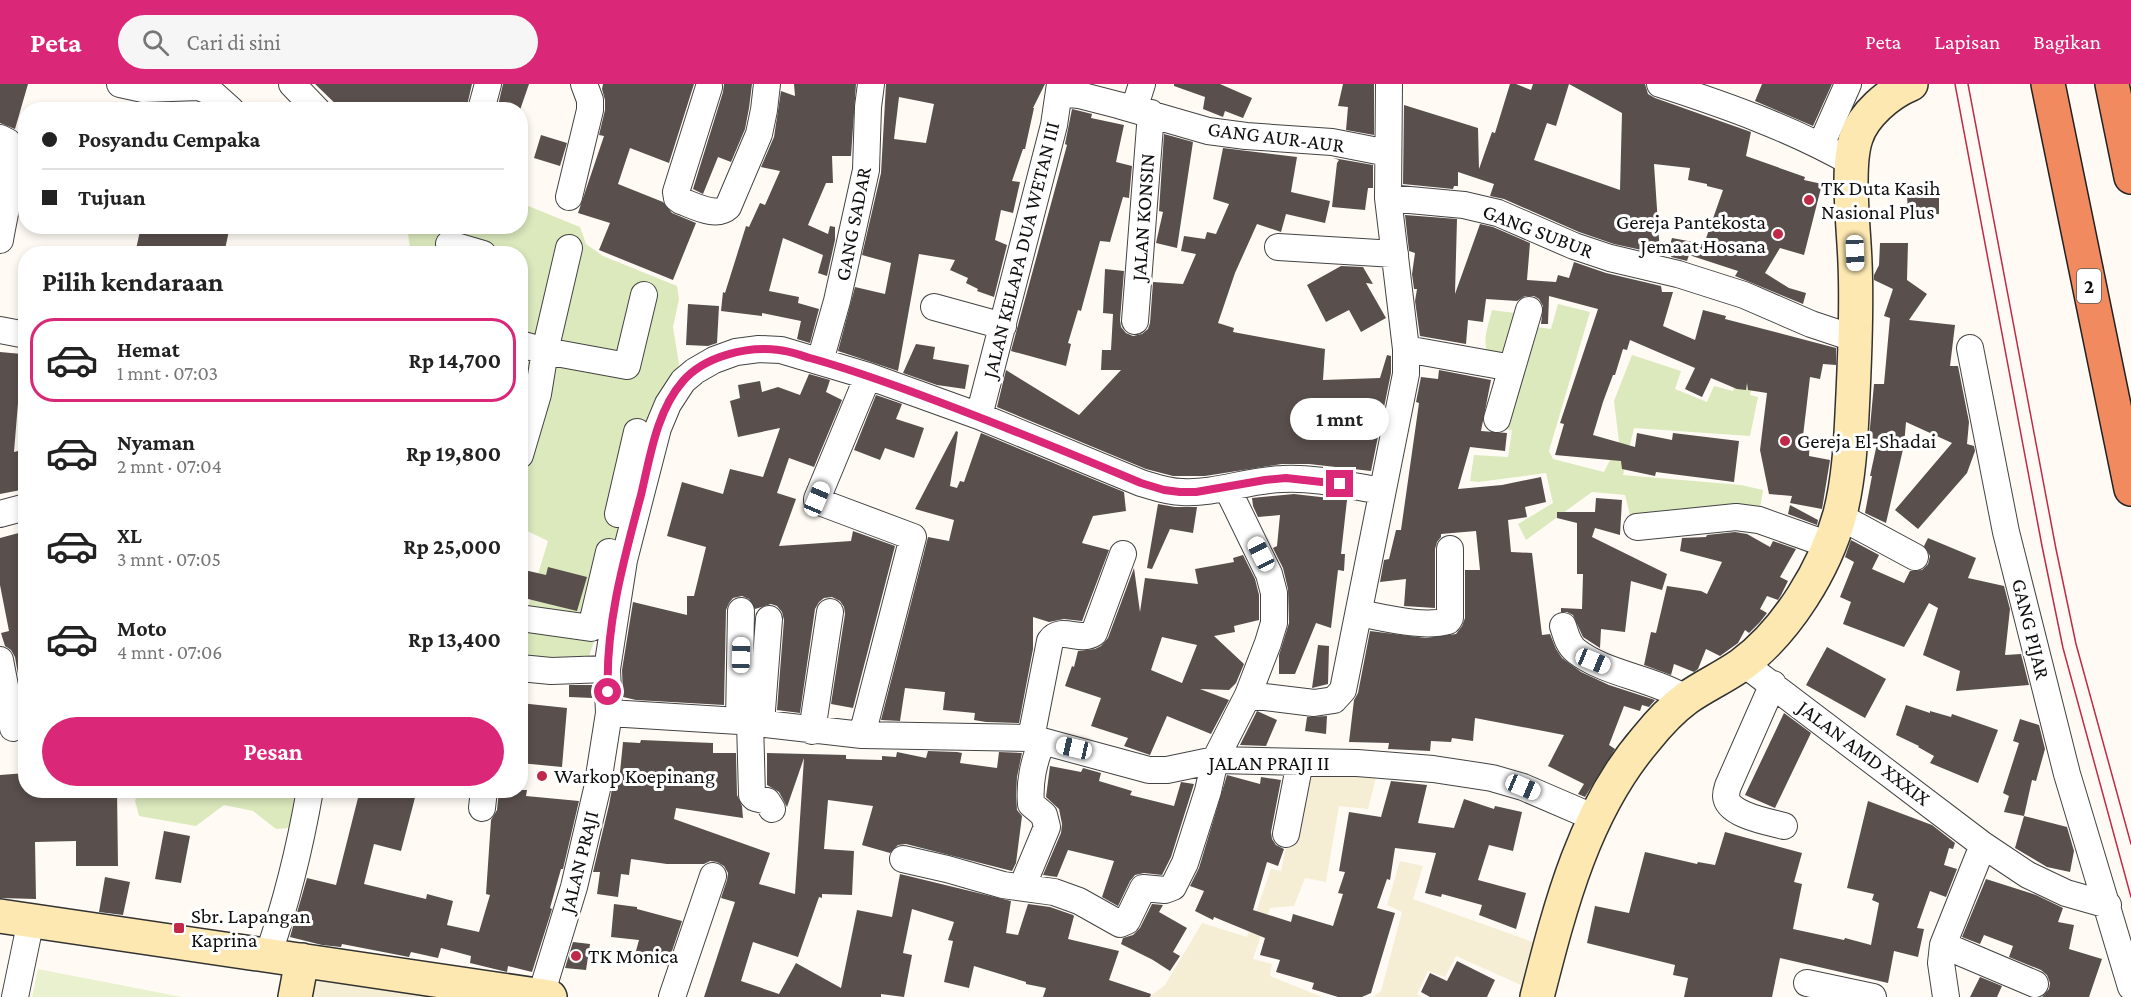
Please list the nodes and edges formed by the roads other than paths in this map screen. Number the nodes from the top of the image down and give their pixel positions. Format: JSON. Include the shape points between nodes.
{"nodes":[{"id":1,"x":120,"y":84,"type":"edge"},
{"id":2,"x":292,"y":84,"type":"edge"},
{"id":3,"x":488,"y":84,"type":"edge"},
{"id":4,"x":584,"y":84,"type":"edge"},
{"id":5,"x":766,"y":84,"type":"edge"},
{"id":6,"x":871,"y":84,"type":"edge"},
{"id":7,"x":1143,"y":84,"type":"edge"},
{"id":8,"x":1389,"y":84,"type":"edge"},
{"id":9,"x":1660,"y":84,"type":"edge"},
{"id":10,"x":1848,"y":84,"type":"edge"},
{"id":11,"x":2048,"y":84,"type":"edge"},
{"id":12,"x":2112,"y":84,"type":"edge"},
{"id":13,"x":709,"y":87,"type":"dead end"},
{"id":14,"x":1060,"y":88,"type":"edge"},
{"id":15,"x":1890,"y":89,"type":"edge"},
{"id":16,"x":1709,"y":92,"type":"edge"},
{"id":17,"x":222,"y":102,"type":"edge"},
{"id":18,"x":309,"y":102,"type":"edge"},
{"id":19,"x":483,"y":102,"type":"edge"},
{"id":20,"x":1142,"y":111,"type":"junction"},
{"id":21,"x":0,"y":138,"type":"edge"},
{"id":22,"x":1821,"y":145,"type":"junction"},
{"id":23,"x":1388,"y":153,"type":"junction"},
{"id":24,"x":1852,"y":163,"type":"junction"},
{"id":25,"x":2131,"y":177,"type":"edge"},
{"id":26,"x":569,"y":197,"type":"dead end"},
{"id":27,"x":1388,"y":198,"type":"junction"},
{"id":28,"x":0,"y":240,"type":"edge"},
{"id":29,"x":449,"y":244,"type":"dead end"},
{"id":30,"x":456,"y":246,"type":"edge"},
{"id":31,"x":1278,"y":247,"type":"dead end"},
{"id":32,"x":569,"y":248,"type":"dead end"},
{"id":33,"x":1395,"y":254,"type":"junction"},
{"id":34,"x":644,"y":296,"type":"dead end"},
{"id":35,"x":934,"y":307,"type":"dead end"},
{"id":36,"x":1529,"y":310,"type":"dead end"},
{"id":37,"x":1135,"y":321,"type":"dead end"},
{"id":38,"x":1003,"y":326,"type":"junction"},
{"id":39,"x":0,"y":330,"type":"edge"},
{"id":40,"x":18,"y":333,"type":"edge"},
{"id":41,"x":1856,"y":339,"type":"junction"},
{"id":42,"x":528,"y":346,"type":"edge"},
{"id":43,"x":1970,"y":348,"type":"dead end"},
{"id":44,"x":1407,"y":349,"type":"junction"},
{"id":45,"x":545,"y":351,"type":"junction"},
{"id":46,"x":820,"y":361,"type":"junction"},
{"id":47,"x":1512,"y":368,"type":"junction"},
{"id":48,"x":868,"y":376,"type":"junction"},
{"id":49,"x":979,"y":416,"type":"junction"},
{"id":50,"x":528,"y":418,"type":"edge"},
{"id":51,"x":1497,"y":419,"type":"dead end"},
{"id":52,"x":638,"y":432,"type":"dead end"},
{"id":53,"x":1227,"y":488,"type":"junction"},
{"id":54,"x":2131,"y":489,"type":"edge"},
{"id":55,"x":1382,"y":491,"type":"junction"},
{"id":56,"x":18,"y":509,"type":"edge"},
{"id":57,"x":0,"y":514,"type":"edge"},
{"id":58,"x":1637,"y":527,"type":"dead end"},
{"id":59,"x":1834,"y":530,"type":"junction"},
{"id":60,"x":1450,"y":549,"type":"dead end"},
{"id":61,"x":1123,"y":554,"type":"dead end"},
{"id":62,"x":1915,"y":557,"type":"dead end"},
{"id":63,"x":741,"y":611,"type":"dead end"},
{"id":64,"x":830,"y":612,"type":"dead end"},
{"id":65,"x":1359,"y":613,"type":"junction"},
{"id":66,"x":528,"y":619,"type":"edge"},
{"id":67,"x":769,"y":619,"type":"dead end"},
{"id":68,"x":1563,"y":626,"type":"dead end"},
{"id":69,"x":0,"y":660,"type":"edge"},
{"id":70,"x":1743,"y":663,"type":"junction"},
{"id":71,"x":528,"y":669,"type":"edge"},
{"id":72,"x":607,"y":669,"type":"junction"},
{"id":73,"x":1773,"y":684,"type":"junction"},
{"id":74,"x":1248,"y":695,"type":"junction"},
{"id":75,"x":1687,"y":699,"type":"junction"},
{"id":76,"x":609,"y":713,"type":"junction"},
{"id":77,"x":750,"y":722,"type":"junction"},
{"id":78,"x":13,"y":728,"type":"dead end"},
{"id":79,"x":812,"y":731,"type":"junction"},
{"id":80,"x":862,"y":735,"type":"junction"},
{"id":81,"x":1036,"y":740,"type":"junction"},
{"id":82,"x":1215,"y":760,"type":"junction"},
{"id":83,"x":1300,"y":762,"type":"junction"},
{"id":84,"x":309,"y":798,"type":"edge"},
{"id":85,"x":772,"y":809,"type":"dead end"},
{"id":86,"x":1595,"y":818,"type":"junction"},
{"id":87,"x":1784,"y":826,"type":"dead end"},
{"id":88,"x":1286,"y":834,"type":"dead end"},
{"id":89,"x":1983,"y":845,"type":"junction"},
{"id":90,"x":903,"y":859,"type":"dead end"},
{"id":91,"x":712,"y":876,"type":"dead end"},
{"id":92,"x":1022,"y":887,"type":"junction"},
{"id":93,"x":2108,"y":905,"type":"junction"},
{"id":94,"x":16,"y":918,"type":"edge"},
{"id":95,"x":1944,"y":945,"type":"junction"},
{"id":96,"x":268,"y":955,"type":"junction"},
{"id":97,"x":302,"y":960,"type":"junction"},
{"id":98,"x":1807,"y":983,"type":"dead end"},
{"id":99,"x":2035,"y":984,"type":"dead end"},
{"id":100,"x":2131,"y":987,"type":"edge"},
{"id":101,"x":546,"y":996,"type":"edge"},
{"id":102,"x":15,"y":997,"type":"edge"},
{"id":103,"x":295,"y":997,"type":"edge"},
{"id":104,"x":672,"y":997,"type":"edge"},
{"id":105,"x":1537,"y":997,"type":"edge"},
{"id":106,"x":1873,"y":997,"type":"edge"},
{"id":107,"x":1946,"y":997,"type":"edge"}],
"edges":[{"from":1,"to":17,"type":"street","via":[[143,90],[199,87]]},
{"from":2,"to":18,"type":"street"},
{"from":3,"to":19,"type":"street"},
{"from":4,"to":26,"type":"street","via":[[590,110]]},
{"from":5,"to":13,"type":"street","via":[[759,134],[728,207],[716,213],[676,198]]},
{"from":6,"to":46,"type":"street","name":"GANG SADAR","via":[[866,170]]},
{"from":7,"to":20,"type":"street","name":"JALAN KONSIN"},
{"from":8,"to":23,"type":"street"},
{"from":9,"to":16,"type":"street"},
{"from":10,"to":22,"type":"street"},
{"from":11,"to":54,"type":"highway","number":"2"},
{"from":12,"to":25,"type":"highway"},
{"from":14,"to":20,"type":"street","name":"GANG AUR-AUR"},
{"from":14,"to":38,"type":"street","name":"JALAN KELAPA DUA WETAN III"},
{"from":15,"to":24,"type":"street","via":[[1856,135]]},
{"from":16,"to":22,"type":"street"},
{"from":20,"to":23,"type":"street","name":"GANG AUR-AUR","via":[[1208,131],[1332,142]]},
{"from":20,"to":37,"type":"street","name":"JALAN KONSIN"},
{"from":21,"to":28,"type":"street","via":[[13,150]]},
{"from":22,"to":24,"type":"street"},
{"from":23,"to":27,"type":"street"},
{"from":24,"to":41,"type":"street"},
{"from":27,"to":33,"type":"street"},
{"from":27,"to":41,"type":"street","name":"GANG SUBUR","via":[[1464,205],[1498,213],[1574,246],[1678,274]]},
{"from":29,"to":30,"type":"street"},
{"from":31,"to":33,"type":"street"},
{"from":32,"to":45,"type":"street"},
{"from":33,"to":44,"type":"street"},
{"from":34,"to":45,"type":"street","via":[[627,366]]},
{"from":35,"to":38,"type":"street"},
{"from":36,"to":47,"type":"street"},
{"from":38,"to":49,"type":"street","name":"JALAN KELAPA DUA WETAN III"},
{"from":39,"to":40,"type":"street"},
{"from":41,"to":59,"type":"street","via":[[1848,464]]},
{"from":42,"to":45,"type":"street"},
{"from":43,"to":93,"type":"street","name":"GANG PIJAR","via":[[2006,531],[2067,774]]},
{"from":44,"to":47,"type":"street"},
{"from":44,"to":55,"type":"street","via":[[1404,393]]},
{"from":45,"to":50,"type":"street","via":[[538,394]]},
{"from":46,"to":48,"type":"street","name":"JALAN PRAJI"},
{"from":46,"to":72,"type":"street","name":"JALAN PRAJI","via":[[781,350],[747,351],[714,360],[683,381],[658,428],[624,560]]},
{"from":47,"to":51,"type":"street"},
{"from":48,"to":49,"type":"street","name":"JALAN PRAJI"},
{"from":48,"to":80,"type":"street","via":[[817,499],[913,537]]},
{"from":49,"to":53,"type":"street","name":"JALAN PRAJI","via":[[1164,490],[1196,492]]},
{"from":52,"to":66,"type":"street","via":[[591,628]]},
{"from":53,"to":55,"type":"street","name":"JALAN PRAJI","via":[[1286,478]]},
{"from":53,"to":74,"type":"street","via":[[1261,554],[1274,593],[1274,623]]},
{"from":55,"to":65,"type":"street"},
{"from":56,"to":57,"type":"street"},
{"from":58,"to":59,"type":"street","via":[[1736,517]]},
{"from":59,"to":62,"type":"street"},
{"from":59,"to":70,"type":"street","via":[[1797,607]]},
{"from":60,"to":65,"type":"street","via":[[1448,621],[1404,621]]},
{"from":61,"to":81,"type":"street","via":[[1094,633],[1087,637],[1062,634],[1050,641]]},
{"from":63,"to":77,"type":"street"},
{"from":64,"to":79,"type":"street"},
{"from":65,"to":74,"type":"street","via":[[1343,690],[1334,700],[1314,703]]},
{"from":67,"to":77,"type":"street"},
{"from":68,"to":75,"type":"street","via":[[1574,650],[1601,664],[1670,688]]},
{"from":69,"to":78,"type":"street"},
{"from":70,"to":73,"type":"street","name":"JALAN AMD XXXIX"},
{"from":70,"to":75,"type":"street"},
{"from":71,"to":72,"type":"street"},
{"from":72,"to":76,"type":"street","name":"JALAN PRAJI"},
{"from":73,"to":87,"type":"street","via":[[1726,796],[1728,804],[1744,815]]},
{"from":73,"to":89,"type":"street","name":"JALAN AMD XXXIX"},
{"from":74,"to":82,"type":"street"},
{"from":75,"to":86,"type":"street","via":[[1633,755]]},
{"from":76,"to":77,"type":"street","name":"JALAN PRAJI II"},
{"from":76,"to":101,"type":"street","name":"JALAN PRAJI","via":[[588,833]]},
{"from":77,"to":79,"type":"street","name":"JALAN PRAJI II"},
{"from":77,"to":85,"type":"street","via":[[752,795],[767,801]]},
{"from":79,"to":80,"type":"street","name":"JALAN PRAJI II"},
{"from":80,"to":81,"type":"street","name":"JALAN PRAJI II"},
{"from":81,"to":82,"type":"street","name":"JALAN PRAJI II","via":[[1149,770]]},
{"from":81,"to":92,"type":"street","via":[[1031,804],[1044,815],[1047,827]]},
{"from":82,"to":83,"type":"street","name":"JALAN PRAJI II"},
{"from":82,"to":92,"type":"street","via":[[1177,883],[1169,889],[1143,888],[1123,924],[1079,901]]},
{"from":83,"to":86,"type":"street","name":"JALAN PRAJI II","via":[[1433,769],[1492,778]]},
{"from":83,"to":88,"type":"street"},
{"from":84,"to":96,"type":"street","via":[[299,850]]},
{"from":86,"to":105,"type":"street","via":[[1558,916]]},
{"from":89,"to":93,"type":"street","name":"JALAN AMD XXXIX","via":[[2050,886]]},
{"from":89,"to":95,"type":"street"},
{"from":90,"to":92,"type":"street"},
{"from":91,"to":104,"type":"street"},
{"from":93,"to":100,"type":"street","name":"GANG PIJAR"},
{"from":94,"to":96,"type":"street"},
{"from":94,"to":102,"type":"street"},
{"from":95,"to":99,"type":"street"},
{"from":95,"to":107,"type":"street","via":[[1941,963]]},
{"from":96,"to":97,"type":"street"},
{"from":97,"to":101,"type":"street"},
{"from":97,"to":103,"type":"street"},
{"from":98,"to":106,"type":"street"}]}
